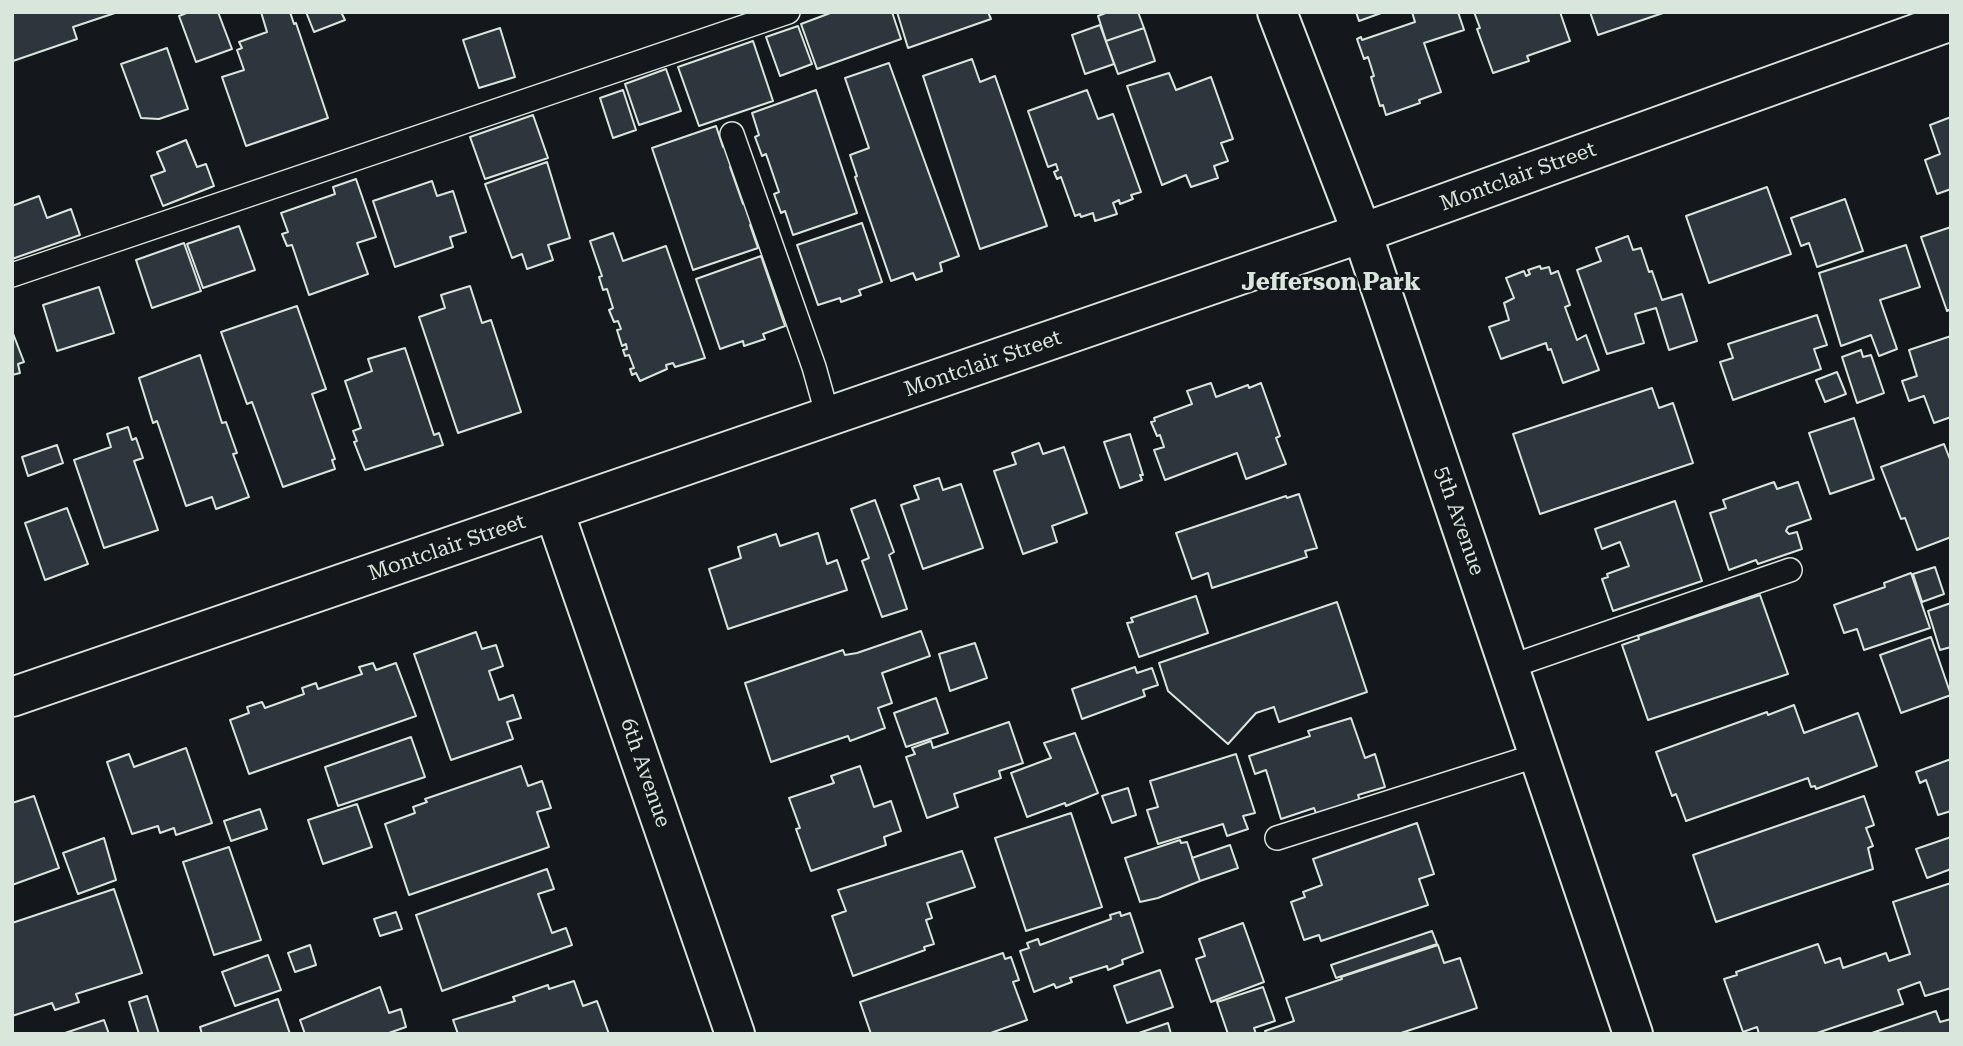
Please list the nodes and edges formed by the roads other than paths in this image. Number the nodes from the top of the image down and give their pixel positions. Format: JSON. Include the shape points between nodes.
{"nodes":[{"id":1,"x":788,"y":12,"type":"edge"},
{"id":2,"x":1278,"y":12,"type":"edge"},
{"id":3,"x":1951,"y":21,"type":"edge"},
{"id":4,"x":732,"y":134,"type":"dead end"},
{"id":5,"x":1362,"y":233,"type":"junction"},
{"id":6,"x":12,"y":275,"type":"edge"},
{"id":7,"x":828,"y":417,"type":"junction"},
{"id":8,"x":554,"y":512,"type":"junction"},
{"id":9,"x":1790,"y":570,"type":"dead end"},
{"id":10,"x":1509,"y":667,"type":"junction"},
{"id":11,"x":12,"y":698,"type":"edge"},
{"id":12,"x":1538,"y":755,"type":"junction"},
{"id":13,"x":1277,"y":838,"type":"dead end"},
{"id":14,"x":735,"y":1034,"type":"edge"},
{"id":15,"x":1633,"y":1034,"type":"edge"}],
"edges":[{"from":1,"to":6,"type":"lane"},
{"from":2,"to":5,"type":"street","name":"5th Avenue"},
{"from":3,"to":5,"type":"street","name":"Montclair Street"},
{"from":4,"to":7,"type":"lane"},
{"from":5,"to":7,"type":"street","name":"Montclair Street"},
{"from":5,"to":10,"type":"street","name":"5th Avenue"},
{"from":7,"to":8,"type":"street","name":"Montclair Street"},
{"from":8,"to":11,"type":"street","name":"Montclair Street"},
{"from":8,"to":14,"type":"street","name":"6th Avenue"},
{"from":9,"to":10,"type":"lane"},
{"from":10,"to":12,"type":"street","name":"5th Avenue"},
{"from":12,"to":13,"type":"lane"},
{"from":12,"to":15,"type":"street","name":"5th Avenue"}]}
